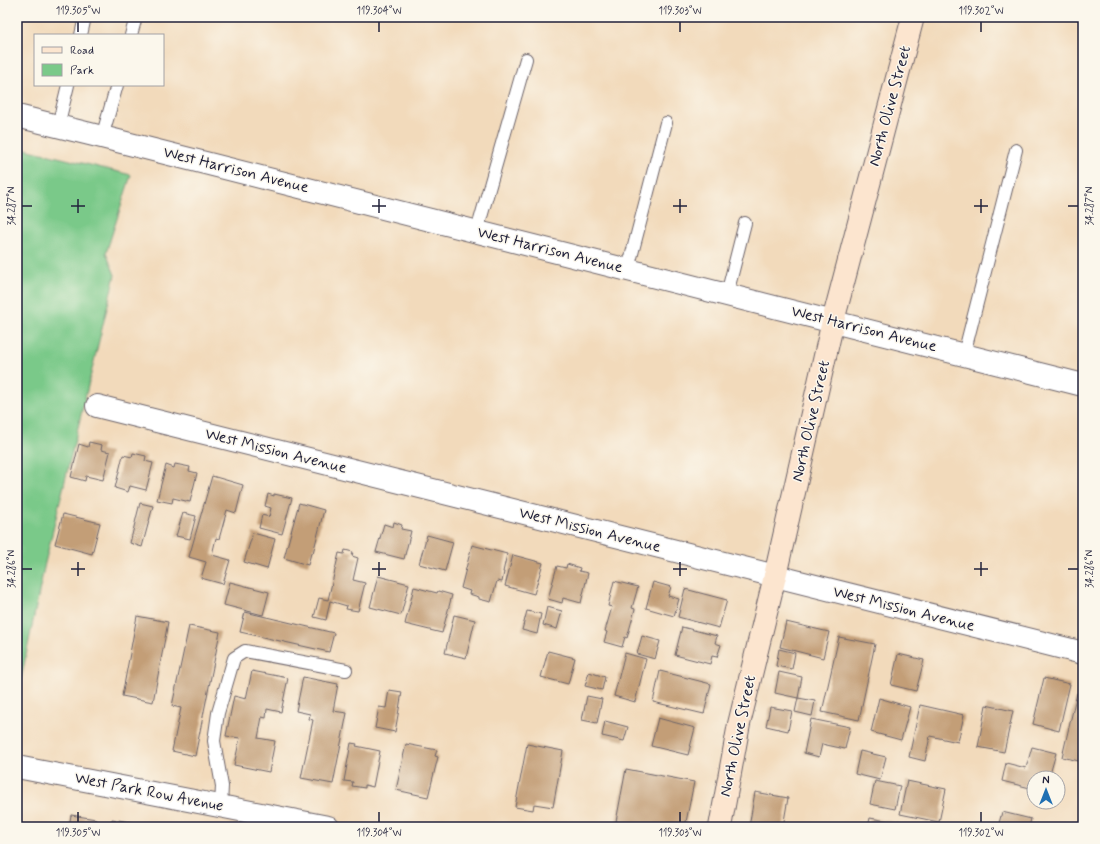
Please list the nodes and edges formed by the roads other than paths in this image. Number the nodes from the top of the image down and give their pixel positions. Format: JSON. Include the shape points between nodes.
{"nodes":[{"id":1,"x":85,"y":17,"type":"edge"},
{"id":2,"x":136,"y":17,"type":"edge"},
{"id":3,"x":913,"y":17,"type":"edge"},
{"id":4,"x":81,"y":34,"type":"edge"},
{"id":5,"x":131,"y":34,"type":"edge"},
{"id":6,"x":526,"y":59,"type":"dead end"},
{"id":7,"x":68,"y":86,"type":"edge"},
{"id":8,"x":117,"y":86,"type":"edge"},
{"id":9,"x":17,"y":116,"type":"edge"},
{"id":10,"x":666,"y":123,"type":"dead end"},
{"id":11,"x":58,"y":126,"type":"junction"},
{"id":12,"x":102,"y":136,"type":"junction"},
{"id":13,"x":1016,"y":150,"type":"dead end"},
{"id":14,"x":745,"y":223,"type":"dead end"},
{"id":15,"x":477,"y":231,"type":"junction"},
{"id":16,"x":628,"y":269,"type":"junction"},
{"id":17,"x":727,"y":294,"type":"junction"},
{"id":18,"x":833,"y":321,"type":"junction"},
{"id":19,"x":964,"y":354,"type":"junction"},
{"id":20,"x":1083,"y":384,"type":"edge"},
{"id":21,"x":97,"y":406,"type":"dead end"},
{"id":22,"x":775,"y":576,"type":"junction"},
{"id":23,"x":1083,"y":653,"type":"edge"},
{"id":24,"x":346,"y":670,"type":"dead end"},
{"id":25,"x":17,"y":767,"type":"edge"},
{"id":26,"x":222,"y":806,"type":"junction"},
{"id":27,"x":328,"y":827,"type":"edge"},
{"id":28,"x":720,"y":827,"type":"edge"}],
"edges":[{"from":1,"to":4,"type":"lane"},
{"from":2,"to":5,"type":"lane"},
{"from":3,"to":18,"type":"street","name":"North Olive Street"},
{"from":6,"to":15,"type":"lane"},
{"from":7,"to":11,"type":"lane"},
{"from":8,"to":12,"type":"lane"},
{"from":9,"to":11,"type":"street","name":"West Harrison Avenue"},
{"from":10,"to":16,"type":"lane"},
{"from":11,"to":12,"type":"street","name":"West Harrison Avenue"},
{"from":12,"to":15,"type":"street","name":"West Harrison Avenue"},
{"from":13,"to":19,"type":"lane"},
{"from":14,"to":17,"type":"lane"},
{"from":15,"to":16,"type":"street","name":"West Harrison Avenue"},
{"from":16,"to":17,"type":"street","name":"West Harrison Avenue"},
{"from":17,"to":18,"type":"street","name":"West Harrison Avenue"},
{"from":18,"to":19,"type":"street","name":"West Harrison Avenue"},
{"from":18,"to":22,"type":"street","name":"North Olive Street"},
{"from":19,"to":20,"type":"street","name":"West Harrison Avenue"},
{"from":21,"to":22,"type":"street","name":"West Mission Avenue"},
{"from":22,"to":23,"type":"street","name":"West Mission Avenue"},
{"from":22,"to":28,"type":"street","name":"North Olive Street","via":[[739,724]]},
{"from":24,"to":26,"type":"lane","via":[[245,651],[234,658],[218,714],[214,741],[222,786]]},
{"from":25,"to":26,"type":"street","name":"West Park Row Avenue"},
{"from":26,"to":27,"type":"street","name":"West Park Row Avenue"}]}
